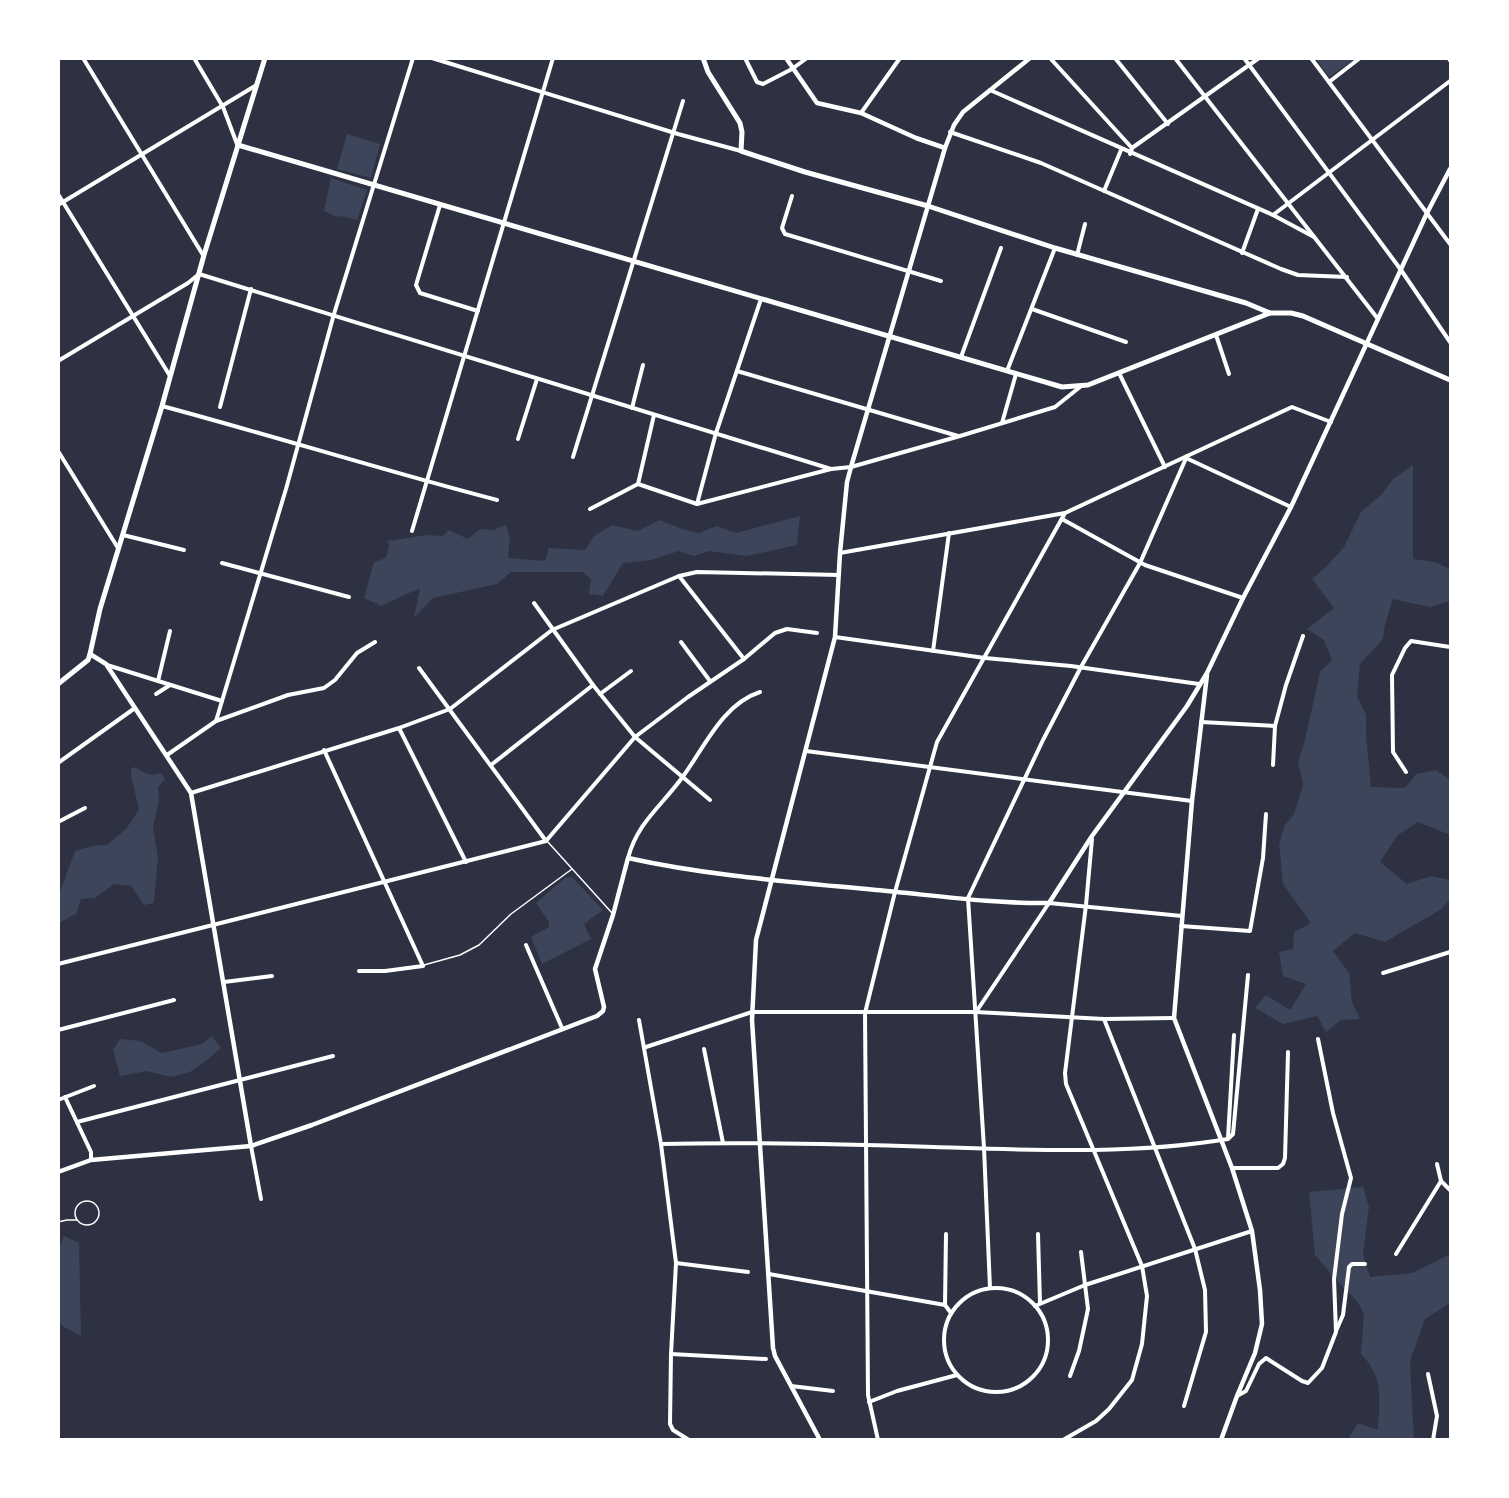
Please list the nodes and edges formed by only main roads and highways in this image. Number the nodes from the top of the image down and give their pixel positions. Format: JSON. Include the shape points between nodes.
{"nodes":[{"id":1,"x":265,"y":58,"type":"edge"},
{"id":2,"x":703,"y":58,"type":"edge"},
{"id":3,"x":237,"y":145,"type":"junction"},
{"id":4,"x":1270,"y":313,"type":"junction"},
{"id":5,"x":1450,"y":380,"type":"edge"},
{"id":6,"x":58,"y":684,"type":"edge"}],
"edges":[{"from":1,"to":3,"type":"main road"},
{"from":2,"to":4,"type":"main road","via":[[740,123],[741,151]]},
{"from":3,"to":4,"type":"main road","via":[[1062,387],[1080,387]]},
{"from":3,"to":6,"type":"main road","via":[[90,654],[88,660]]},
{"from":4,"to":5,"type":"main road","via":[[1303,316]]}]}
